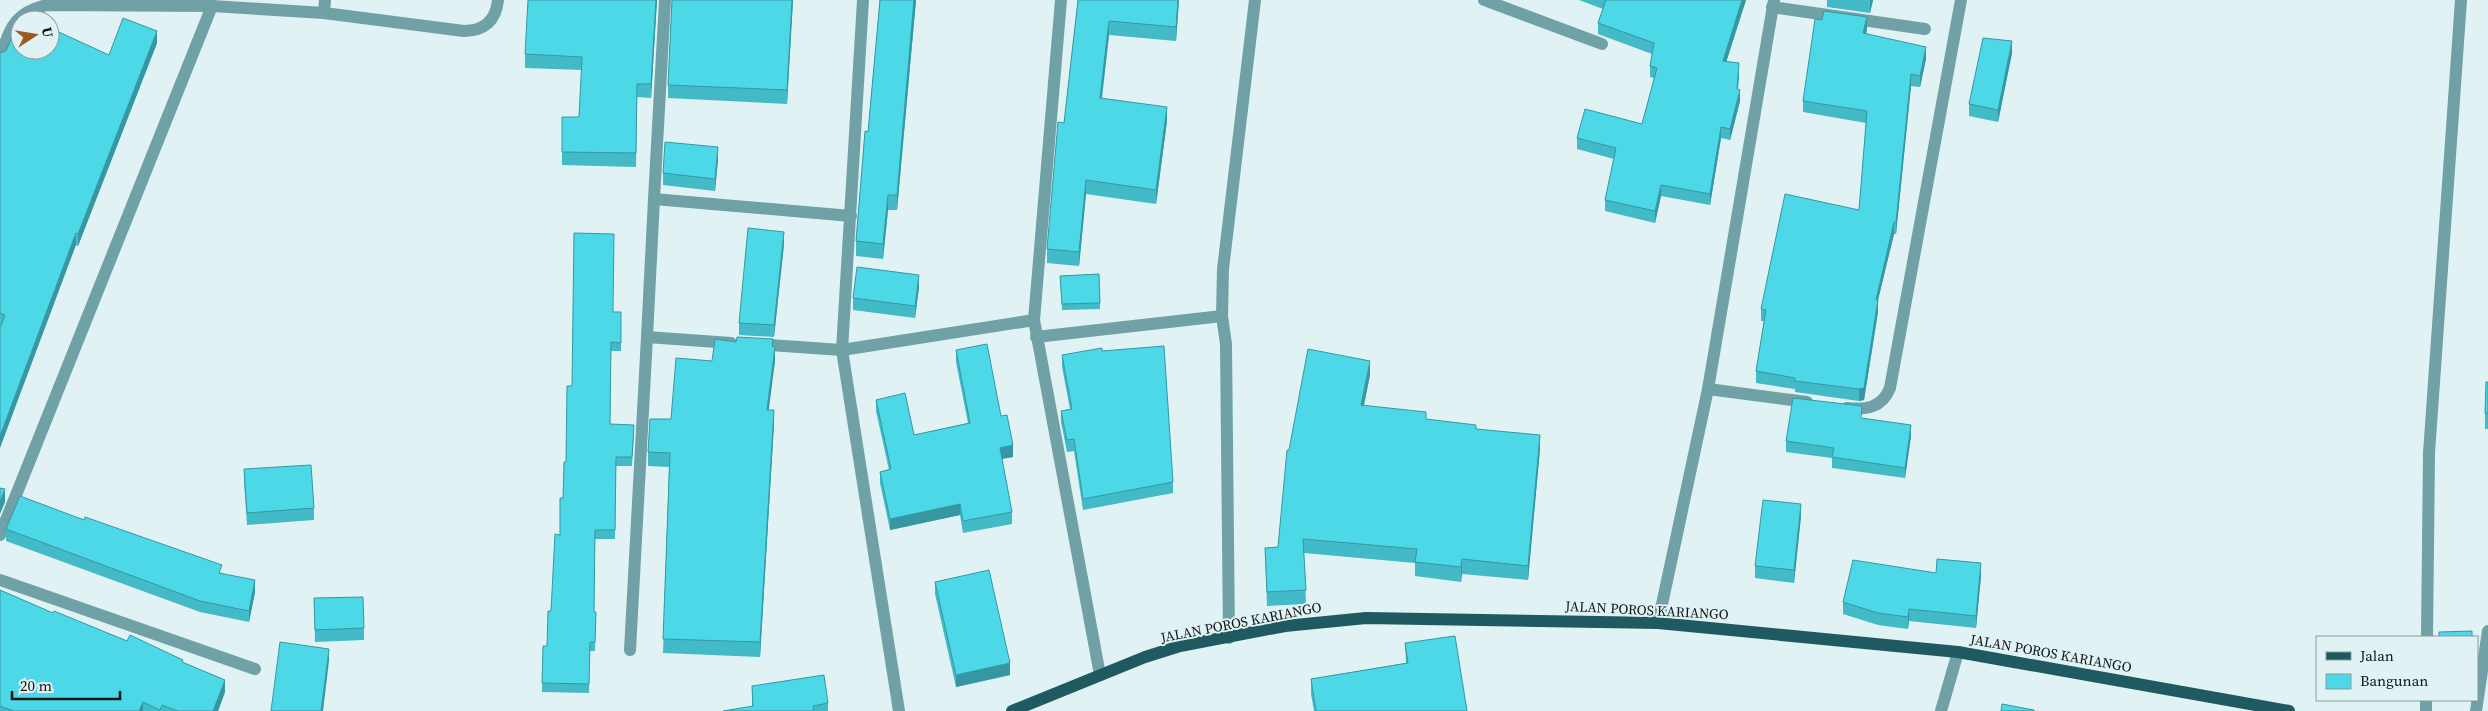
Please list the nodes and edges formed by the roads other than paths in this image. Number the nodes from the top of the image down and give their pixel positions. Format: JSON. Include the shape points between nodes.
{"nodes":[{"id":1,"x":325,"y":0,"type":"edge"},
{"id":2,"x":498,"y":0,"type":"edge"},
{"id":3,"x":664,"y":0,"type":"edge"},
{"id":4,"x":864,"y":0,"type":"edge"},
{"id":5,"x":1062,"y":0,"type":"edge"},
{"id":6,"x":1255,"y":0,"type":"edge"},
{"id":7,"x":1484,"y":0,"type":"edge"},
{"id":8,"x":1961,"y":0,"type":"edge"},
{"id":9,"x":2461,"y":0,"type":"edge"},
{"id":10,"x":161,"y":3,"type":"edge"},
{"id":11,"x":1773,"y":4,"type":"edge"},
{"id":12,"x":212,"y":6,"type":"junction"},
{"id":13,"x":324,"y":13,"type":"junction"},
{"id":14,"x":1925,"y":29,"type":"dead end"},
{"id":15,"x":1602,"y":44,"type":"dead end"},
{"id":16,"x":0,"y":57,"type":"edge"},
{"id":17,"x":654,"y":199,"type":"junction"},
{"id":18,"x":851,"y":216,"type":"junction"},
{"id":19,"x":1222,"y":316,"type":"junction"},
{"id":20,"x":1034,"y":320,"type":"junction"},
{"id":21,"x":647,"y":337,"type":"junction"},
{"id":22,"x":1036,"y":337,"type":"junction"},
{"id":23,"x":842,"y":350,"type":"junction"},
{"id":24,"x":1708,"y":388,"type":"junction"},
{"id":25,"x":0,"y":535,"type":"edge"},
{"id":26,"x":0,"y":580,"type":"edge"},
{"id":27,"x":1658,"y":622,"type":"junction"},
{"id":28,"x":2488,"y":631,"type":"edge"},
{"id":29,"x":2427,"y":636,"type":"edge"},
{"id":30,"x":1229,"y":638,"type":"junction"},
{"id":31,"x":630,"y":650,"type":"dead end"},
{"id":32,"x":1958,"y":652,"type":"junction"},
{"id":33,"x":255,"y":669,"type":"dead end"},
{"id":34,"x":1100,"y":675,"type":"junction"},
{"id":35,"x":2478,"y":698,"type":"edge"},
{"id":36,"x":899,"y":711,"type":"edge"},
{"id":37,"x":1012,"y":711,"type":"edge"},
{"id":38,"x":1941,"y":711,"type":"edge"},
{"id":39,"x":2289,"y":711,"type":"edge"}],
"edges":[{"from":1,"to":13,"type":"street"},
{"from":2,"to":13,"type":"street","via":[[486,27],[476,31]]},
{"from":3,"to":17,"type":"street"},
{"from":4,"to":18,"type":"street"},
{"from":5,"to":20,"type":"street"},
{"from":6,"to":19,"type":"street","via":[[1223,270]]},
{"from":7,"to":15,"type":"street"},
{"from":8,"to":24,"type":"street","via":[[1886,397],[1867,409]]},
{"from":9,"to":29,"type":"street","via":[[2429,453]]},
{"from":10,"to":12,"type":"street"},
{"from":10,"to":16,"type":"street","via":[[34,8],[12,24]]},
{"from":11,"to":14,"type":"street"},
{"from":11,"to":24,"type":"street"},
{"from":12,"to":13,"type":"street"},
{"from":12,"to":25,"type":"street"},
{"from":17,"to":18,"type":"street"},
{"from":17,"to":21,"type":"street"},
{"from":18,"to":23,"type":"street"},
{"from":19,"to":22,"type":"street"},
{"from":19,"to":30,"type":"street","via":[[1226,344]]},
{"from":20,"to":22,"type":"street"},
{"from":20,"to":23,"type":"street"},
{"from":21,"to":23,"type":"street"},
{"from":21,"to":31,"type":"street"},
{"from":22,"to":34,"type":"street"},
{"from":23,"to":36,"type":"street"},
{"from":24,"to":27,"type":"street"},
{"from":26,"to":33,"type":"street"},
{"from":27,"to":30,"type":"main road","name":"JALAN POROS KARIANGO","via":[[1366,618],[1285,626]]},
{"from":27,"to":32,"type":"main road","name":"JALAN POROS KARIANGO"},
{"from":28,"to":35,"type":"street"},
{"from":30,"to":34,"type":"main road","name":"JALAN POROS KARIANGO","via":[[1180,646]]},
{"from":32,"to":38,"type":"street"},
{"from":32,"to":39,"type":"main road","name":"JALAN POROS KARIANGO"},
{"from":34,"to":37,"type":"main road","name":"JALAN POROS KARIANGO"}]}
